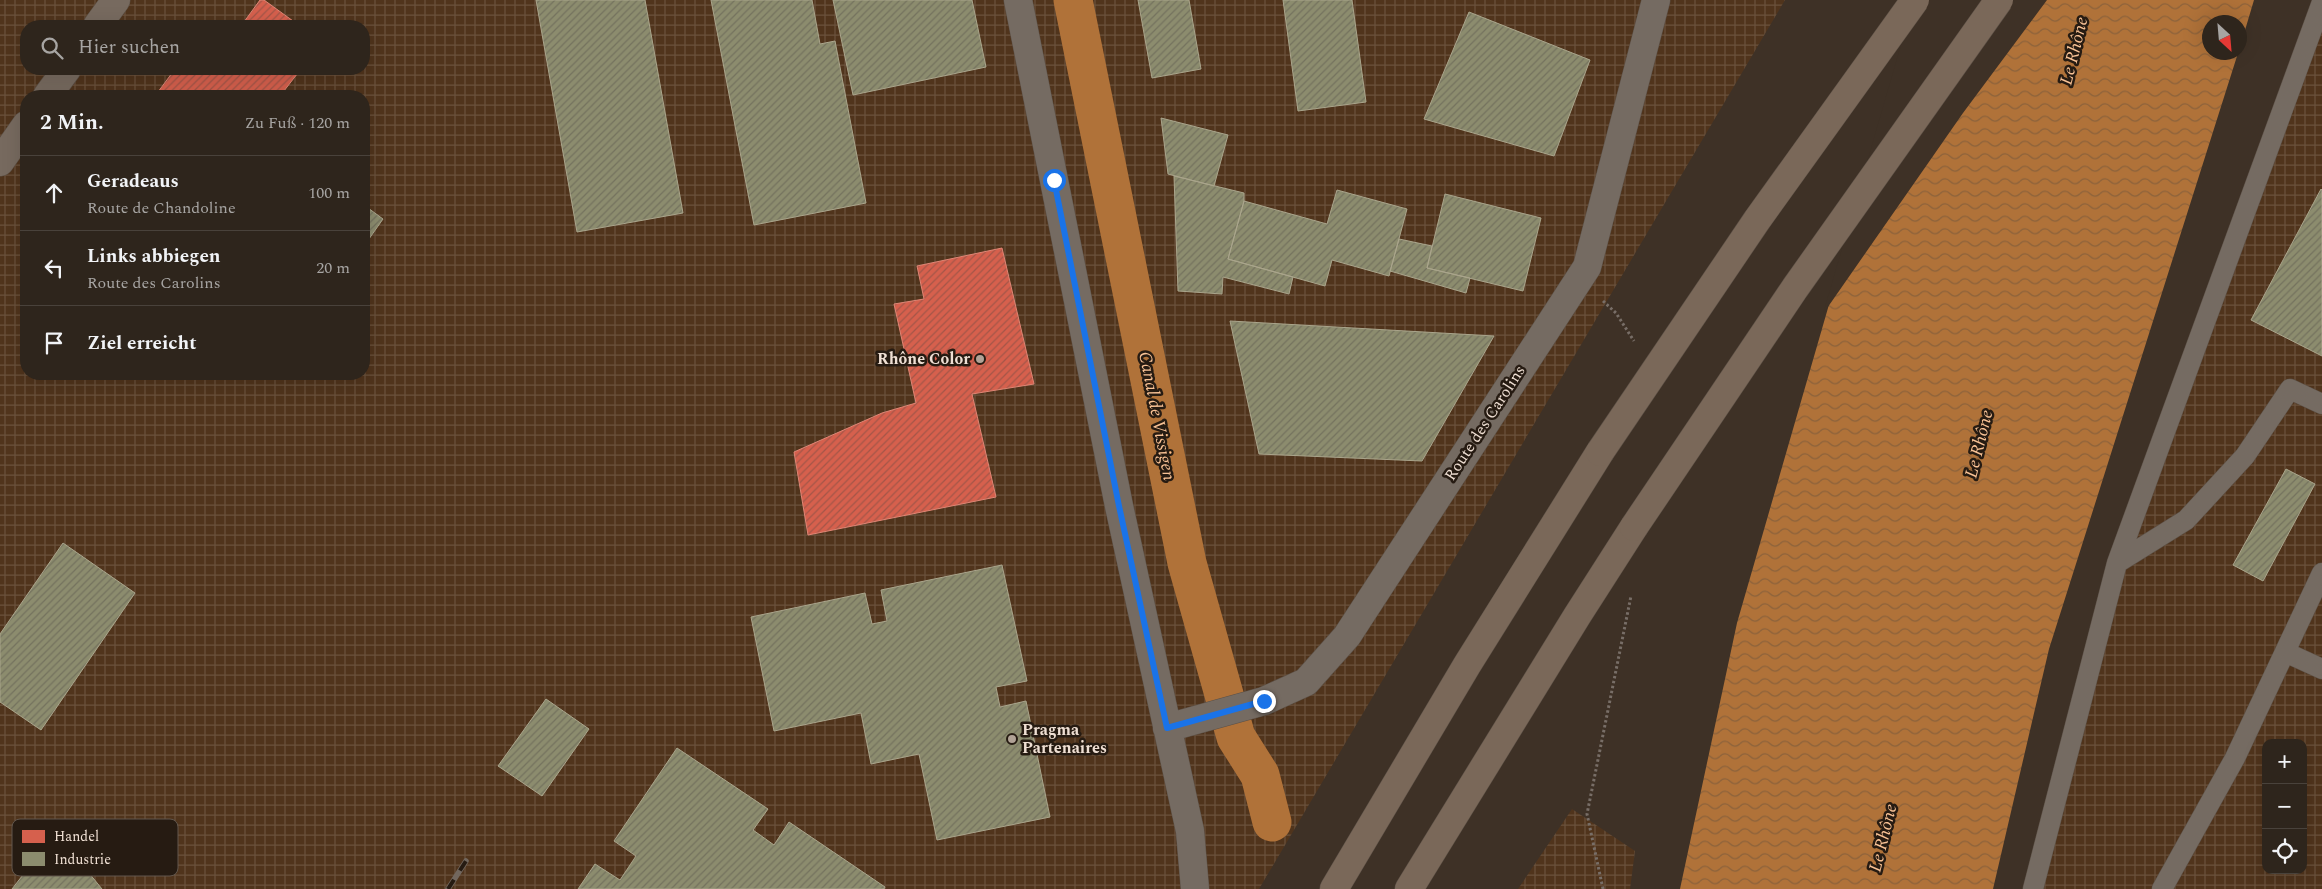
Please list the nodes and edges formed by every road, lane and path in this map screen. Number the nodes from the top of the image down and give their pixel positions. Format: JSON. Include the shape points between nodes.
{"nodes":[{"id":1,"x":116,"y":0,"type":"edge"},
{"id":2,"x":1018,"y":0,"type":"edge"},
{"id":3,"x":1656,"y":0,"type":"edge"},
{"id":4,"x":1914,"y":0,"type":"edge"},
{"id":5,"x":1999,"y":0,"type":"edge"},
{"id":6,"x":2322,"y":2,"type":"edge"},
{"id":7,"x":101,"y":20,"type":"edge"},
{"id":8,"x":63,"y":75,"type":"edge"},
{"id":9,"x":51,"y":90,"type":"edge"},
{"id":10,"x":20,"y":134,"type":"edge"},
{"id":11,"x":0,"y":162,"type":"edge"},
{"id":12,"x":2322,"y":404,"type":"edge"},
{"id":13,"x":2117,"y":563,"type":"junction"},
{"id":14,"x":2322,"y":573,"type":"edge"},
{"id":15,"x":2285,"y":652,"type":"junction"},
{"id":16,"x":2322,"y":669,"type":"edge"},
{"id":17,"x":1167,"y":728,"type":"junction"},
{"id":18,"x":1196,"y":889,"type":"edge"},
{"id":19,"x":1334,"y":889,"type":"edge"},
{"id":20,"x":1409,"y":889,"type":"edge"},
{"id":21,"x":2033,"y":889,"type":"edge"},
{"id":22,"x":2162,"y":889,"type":"edge"}],
"edges":[{"from":1,"to":7,"type":"street"},
{"from":2,"to":17,"type":"street","via":[[1119,506]]},
{"from":3,"to":17,"type":"street","name":"Route des Carolins","via":[[1587,267],[1347,636],[1306,682],[1264,701]]},
{"from":4,"to":19,"type":"highway","bridge":true,"via":[[1757,220],[1600,452],[1467,665]]},
{"from":5,"to":20,"type":"highway","bridge":true,"via":[[1795,288],[1634,527]]},
{"from":6,"to":13,"type":"lane"},
{"from":8,"to":9,"type":"street"},
{"from":10,"to":11,"type":"street"},
{"from":12,"to":13,"type":"lane","via":[[2290,389],[2245,456],[2186,520]]},
{"from":13,"to":21,"type":"lane"},
{"from":14,"to":15,"type":"lane"},
{"from":15,"to":16,"type":"lane"},
{"from":15,"to":22,"type":"lane","via":[[2235,758]]},
{"from":17,"to":18,"type":"street","via":[[1190,831]]}]}
